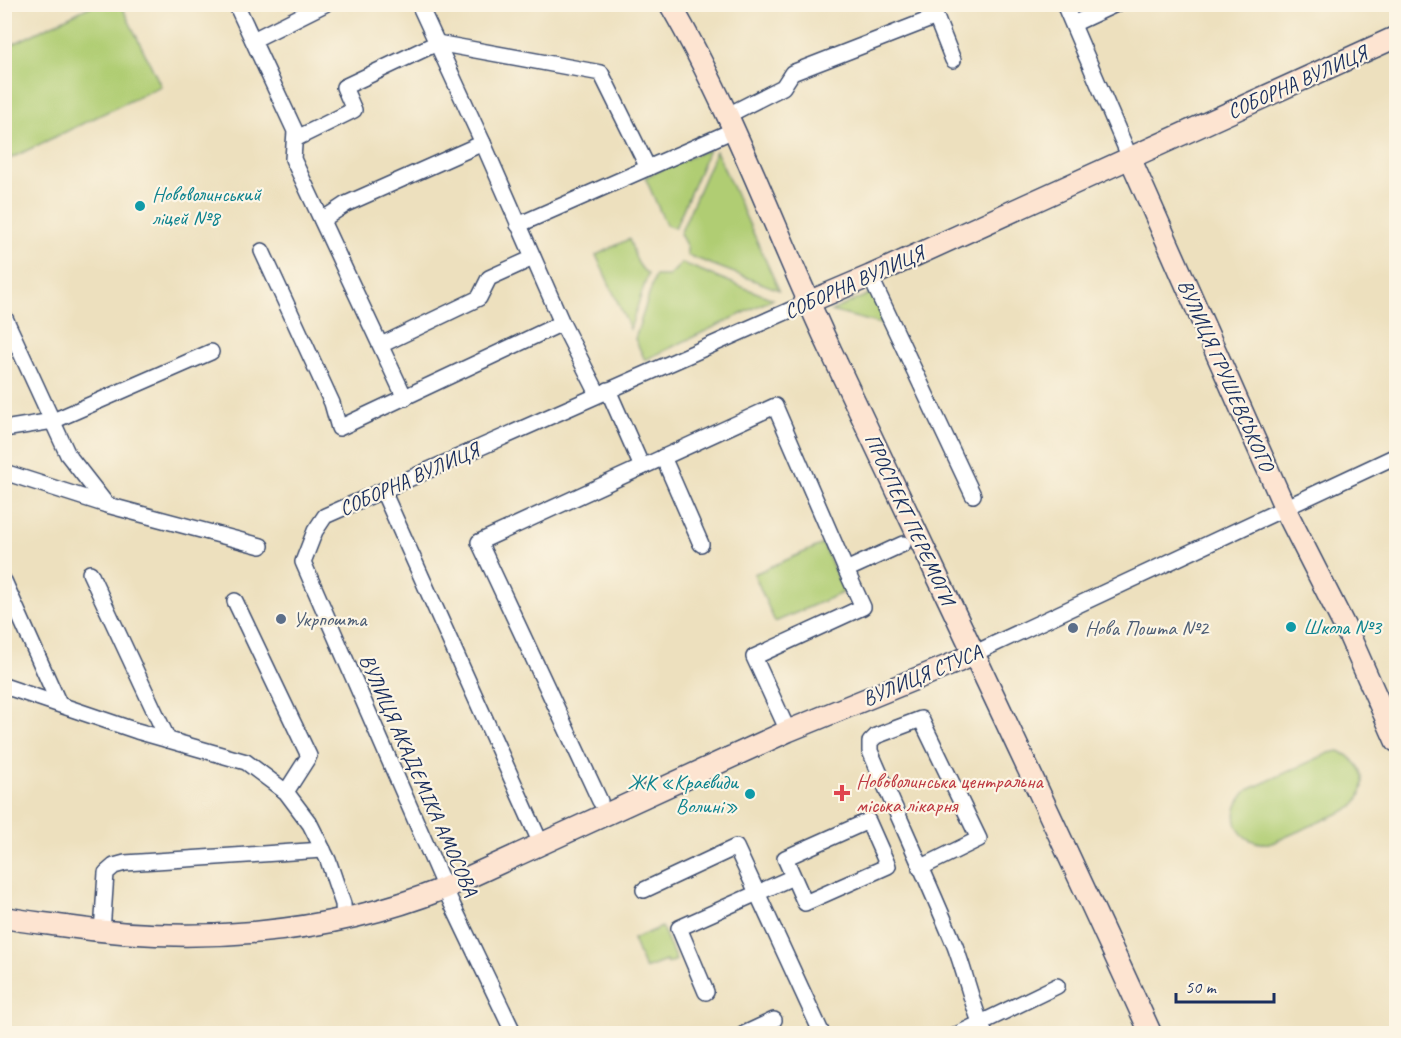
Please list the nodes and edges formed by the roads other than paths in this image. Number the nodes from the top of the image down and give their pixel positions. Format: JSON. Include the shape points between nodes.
{"nodes":[{"id":1,"x":236,"y":4,"type":"edge"},
{"id":2,"x":325,"y":4,"type":"edge"},
{"id":3,"x":419,"y":4,"type":"edge"},
{"id":4,"x":670,"y":4,"type":"edge"},
{"id":5,"x":1064,"y":4,"type":"edge"},
{"id":6,"x":1116,"y":4,"type":"edge"},
{"id":7,"x":1073,"y":24,"type":"junction"},
{"id":8,"x":1396,"y":37,"type":"edge"},
{"id":9,"x":253,"y":40,"type":"junction"},
{"id":10,"x":437,"y":43,"type":"junction"},
{"id":11,"x":953,"y":60,"type":"dead end"},
{"id":12,"x":731,"y":123,"type":"junction"},
{"id":13,"x":295,"y":139,"type":"junction"},
{"id":14,"x":483,"y":142,"type":"junction"},
{"id":15,"x":1130,"y":158,"type":"junction"},
{"id":16,"x":648,"y":168,"type":"junction"},
{"id":17,"x":322,"y":220,"type":"junction"},
{"id":18,"x":518,"y":225,"type":"junction"},
{"id":19,"x":262,"y":251,"type":"dead end"},
{"id":20,"x":533,"y":258,"type":"junction"},
{"id":21,"x":870,"y":276,"type":"junction"},
{"id":22,"x":806,"y":303,"type":"junction"},
{"id":23,"x":4,"y":316,"type":"edge"},
{"id":24,"x":562,"y":323,"type":"junction"},
{"id":25,"x":381,"y":345,"type":"junction"},
{"id":26,"x":211,"y":352,"type":"dead end"},
{"id":27,"x":603,"y":392,"type":"junction"},
{"id":28,"x":405,"y":398,"type":"junction"},
{"id":29,"x":53,"y":422,"type":"junction"},
{"id":30,"x":4,"y":429,"type":"edge"},
{"id":31,"x":1396,"y":456,"type":"edge"},
{"id":32,"x":663,"y":457,"type":"junction"},
{"id":33,"x":642,"y":467,"type":"junction"},
{"id":34,"x":4,"y":472,"type":"edge"},
{"id":35,"x":383,"y":491,"type":"junction"},
{"id":36,"x":974,"y":495,"type":"dead end"},
{"id":37,"x":107,"y":505,"type":"junction"},
{"id":38,"x":1285,"y":507,"type":"junction"},
{"id":39,"x":315,"y":531,"type":"joint"},
{"id":40,"x":701,"y":544,"type":"dead end"},
{"id":41,"x":903,"y":544,"type":"dead end"},
{"id":42,"x":261,"y":546,"type":"dead end"},
{"id":43,"x":846,"y":570,"type":"junction"},
{"id":44,"x":90,"y":573,"type":"dead end"},
{"id":45,"x":4,"y":581,"type":"edge"},
{"id":46,"x":234,"y":601,"type":"dead end"},
{"id":47,"x":973,"y":654,"type":"junction"},
{"id":48,"x":4,"y":686,"type":"edge"},
{"id":49,"x":59,"y":704,"type":"junction"},
{"id":50,"x":788,"y":731,"type":"junction"},
{"id":51,"x":168,"y":740,"type":"junction"},
{"id":52,"x":1396,"y":741,"type":"edge"},
{"id":53,"x":286,"y":792,"type":"junction"},
{"id":54,"x":600,"y":801,"type":"dead end"},
{"id":55,"x":541,"y":844,"type":"junction"},
{"id":56,"x":323,"y":850,"type":"junction"},
{"id":57,"x":920,"y":868,"type":"junction"},
{"id":58,"x":793,"y":877,"type":"junction"},
{"id":59,"x":445,"y":888,"type":"junction"},
{"id":60,"x":644,"y":890,"type":"dead end"},
{"id":61,"x":758,"y":894,"type":"junction"},
{"id":62,"x":4,"y":917,"type":"edge"},
{"id":63,"x":344,"y":920,"type":"junction"},
{"id":64,"x":102,"y":932,"type":"junction"},
{"id":65,"x":1057,"y":987,"type":"dead end"},
{"id":66,"x":706,"y":992,"type":"dead end"},
{"id":67,"x":774,"y":1020,"type":"dead end"},
{"id":68,"x":983,"y":1028,"type":"edge"},
{"id":69,"x":514,"y":1034,"type":"edge"},
{"id":70,"x":744,"y":1034,"type":"edge"},
{"id":71,"x":822,"y":1034,"type":"edge"},
{"id":72,"x":958,"y":1034,"type":"edge"},
{"id":73,"x":1151,"y":1034,"type":"edge"}],
"edges":[{"from":1,"to":9,"type":"street"},
{"from":2,"to":9,"type":"street"},
{"from":3,"to":10,"type":"street"},
{"from":4,"to":12,"type":"street","name":"ПРОСПЕКТ ПЕРЕМОГИ"},
{"from":5,"to":7,"type":"street","name":"ВУЛИЦЯ ГРУШЕВСЬКОГО"},
{"from":6,"to":7,"type":"street"},
{"from":7,"to":15,"type":"street","name":"ВУЛИЦЯ ГРУШЕВСЬКОГО"},
{"from":8,"to":15,"type":"street","name":"СОБОРНА ВУЛИЦЯ"},
{"from":9,"to":13,"type":"street","via":[[296,131]]},
{"from":10,"to":13,"type":"street","via":[[344,87],[354,110]]},
{"from":10,"to":14,"type":"street"},
{"from":10,"to":16,"type":"street","via":[[601,73]]},
{"from":11,"to":12,"type":"street","via":[[936,17],[792,73],[783,87]]},
{"from":12,"to":16,"type":"street"},
{"from":12,"to":22,"type":"street","name":"ПРОСПЕКТ ПЕРЕМОГИ"},
{"from":13,"to":17,"type":"street","via":[[293,159]]},
{"from":14,"to":17,"type":"street","via":[[346,204]]},
{"from":14,"to":18,"type":"street"},
{"from":15,"to":21,"type":"street","name":"СОБОРНА ВУЛИЦЯ"},
{"from":15,"to":38,"type":"street","name":"ВУЛИЦЯ ГРУШЕВСЬКОГО"},
{"from":16,"to":18,"type":"street"},
{"from":17,"to":25,"type":"street"},
{"from":18,"to":20,"type":"street"},
{"from":19,"to":28,"type":"street","via":[[332,403],[339,428]]},
{"from":20,"to":24,"type":"street"},
{"from":20,"to":25,"type":"street","via":[[489,278],[479,298]]},
{"from":21,"to":22,"type":"street","name":"СОБОРНА ВУЛИЦЯ"},
{"from":21,"to":36,"type":"street"},
{"from":22,"to":27,"type":"street","name":"СОБОРНА ВУЛИЦЯ"},
{"from":22,"to":47,"type":"street","name":"ПРОСПЕКТ ПЕРЕМОГИ"},
{"from":23,"to":29,"type":"street"},
{"from":24,"to":27,"type":"street"},
{"from":24,"to":28,"type":"street"},
{"from":25,"to":28,"type":"street"},
{"from":26,"to":29,"type":"street"},
{"from":27,"to":33,"type":"street"},
{"from":27,"to":35,"type":"street","name":"СОБОРНА ВУЛИЦЯ"},
{"from":29,"to":30,"type":"street"},
{"from":29,"to":37,"type":"street","via":[[68,455]]},
{"from":31,"to":38,"type":"street","name":"ВУЛИЦЯ СТУСА"},
{"from":32,"to":33,"type":"street"},
{"from":32,"to":40,"type":"street"},
{"from":32,"to":43,"type":"street","via":[[775,406]]},
{"from":33,"to":54,"type":"street","via":[[479,542]]},
{"from":34,"to":37,"type":"street"},
{"from":35,"to":39,"type":"street","name":"СОБОРНА ВУЛИЦЯ","via":[[325,516]]},
{"from":35,"to":55,"type":"street"},
{"from":37,"to":42,"type":"street"},
{"from":38,"to":47,"type":"street","name":"ВУЛИЦЯ СТУСА"},
{"from":38,"to":52,"type":"street","name":"ВУЛИЦЯ ГРУШЕВСЬКОГО","via":[[1350,637]]},
{"from":39,"to":59,"type":"street","name":"ВУЛИЦЯ АКАДЕМІКА АМОСОВА","via":[[303,562]]},
{"from":41,"to":43,"type":"street"},
{"from":43,"to":50,"type":"street","via":[[863,607],[754,657]]},
{"from":44,"to":51,"type":"street"},
{"from":45,"to":49,"type":"street"},
{"from":46,"to":53,"type":"street","via":[[309,756]]},
{"from":47,"to":50,"type":"street","name":"ВУЛИЦЯ СТУСА"},
{"from":47,"to":73,"type":"street","name":"ПРОСПЕКТ ПЕРЕМОГИ"},
{"from":48,"to":49,"type":"street"},
{"from":49,"to":51,"type":"street"},
{"from":50,"to":55,"type":"street","name":"ВУЛИЦЯ СТУСА"},
{"from":51,"to":53,"type":"street","via":[[246,762]]},
{"from":53,"to":56,"type":"street","via":[[310,824]]},
{"from":55,"to":59,"type":"street","name":"ВУЛИЦЯ СТУСА"},
{"from":56,"to":63,"type":"street","via":[[343,904]]},
{"from":56,"to":64,"type":"street","via":[[114,866],[106,873]]},
{"from":57,"to":57,"type":"street","via":[[870,751],[870,742],[876,736],[921,719],[979,838]]},
{"from":57,"to":68,"type":"street","via":[[956,949]]},
{"from":58,"to":58,"type":"street","via":[[784,858],[868,820],[888,866],[805,903]]},
{"from":58,"to":61,"type":"street"},
{"from":59,"to":63,"type":"street","name":"ВУЛИЦЯ СТУСА"},
{"from":59,"to":69,"type":"street","name":"ВУЛИЦЯ АКАДЕМІКА АМОСОВА"},
{"from":60,"to":61,"type":"street","via":[[736,847]]},
{"from":61,"to":66,"type":"street","via":[[679,928]]},
{"from":61,"to":71,"type":"street"},
{"from":62,"to":64,"type":"street","name":"ВУЛИЦЯ СТУСА"},
{"from":63,"to":64,"type":"street","name":"ВУЛИЦЯ СТУСА","via":[[256,932]]},
{"from":65,"to":68,"type":"street"},
{"from":67,"to":70,"type":"street"},
{"from":68,"to":72,"type":"street"}]}
